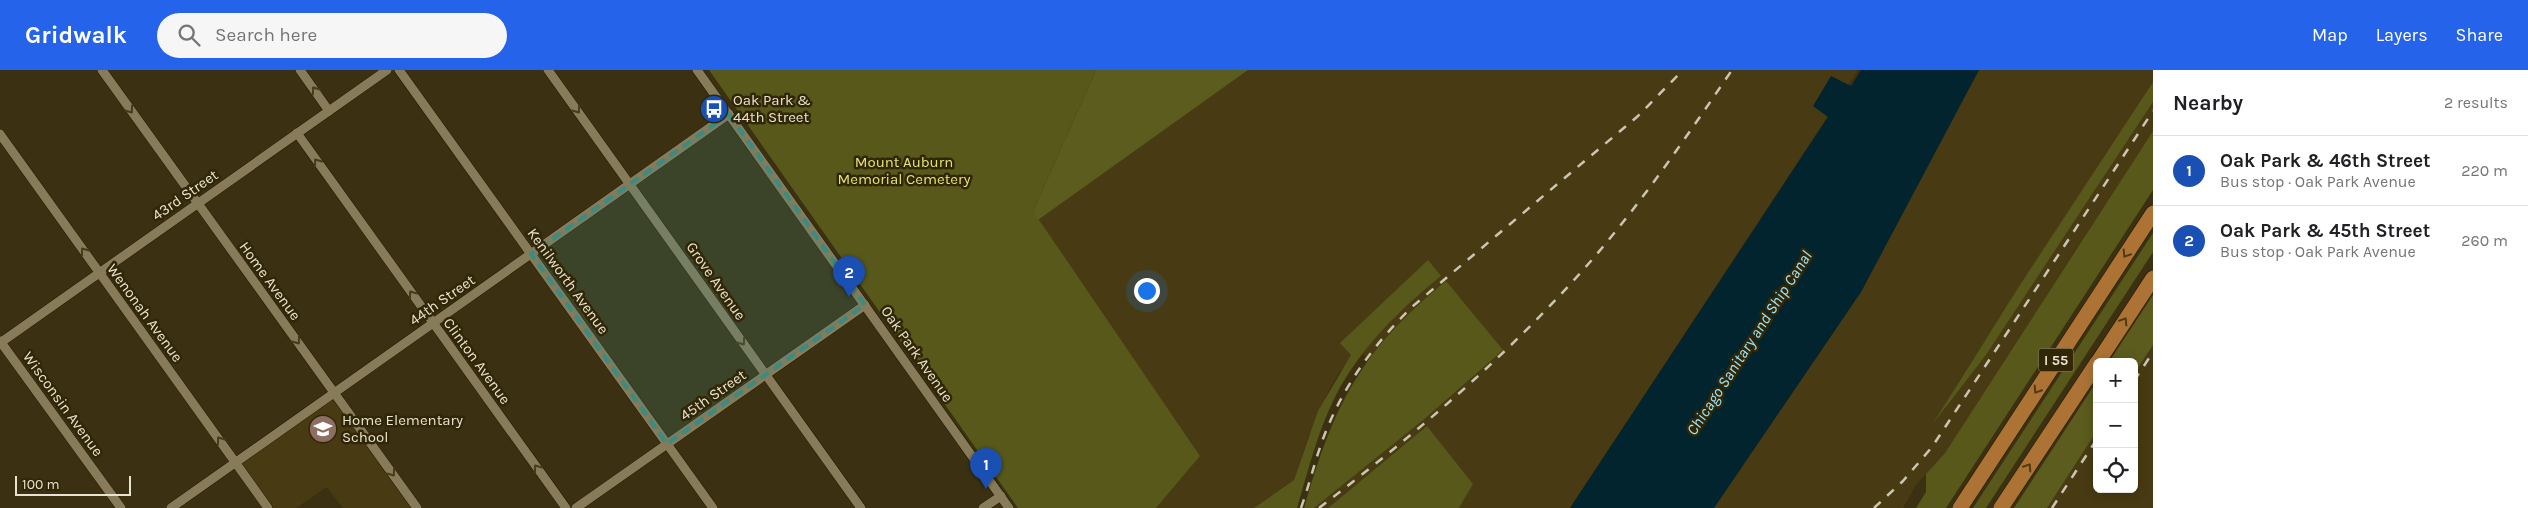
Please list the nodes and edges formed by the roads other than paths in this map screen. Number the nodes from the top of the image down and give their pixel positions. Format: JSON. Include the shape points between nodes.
{"nodes":[{"id":1,"x":102,"y":70,"type":"edge"},
{"id":2,"x":300,"y":70,"type":"edge"},
{"id":3,"x":387,"y":70,"type":"edge"},
{"id":4,"x":399,"y":70,"type":"edge"},
{"id":5,"x":548,"y":70,"type":"edge"},
{"id":6,"x":697,"y":70,"type":"edge"},
{"id":7,"x":329,"y":111,"type":"junction"},
{"id":8,"x":729,"y":114,"type":"junction"},
{"id":9,"x":297,"y":133,"type":"junction"},
{"id":10,"x":0,"y":134,"type":"edge"},
{"id":11,"x":630,"y":184,"type":"junction"},
{"id":12,"x":198,"y":203,"type":"junction"},
{"id":13,"x":2153,"y":213,"type":"edge"},
{"id":14,"x":531,"y":254,"type":"junction"},
{"id":15,"x":99,"y":273,"type":"junction"},
{"id":16,"x":2153,"y":278,"type":"edge"},
{"id":17,"x":865,"y":304,"type":"junction"},
{"id":18,"x":433,"y":323,"type":"junction"},
{"id":19,"x":0,"y":342,"type":"edge"},
{"id":20,"x":2100,"y":358,"type":"edge"},
{"id":21,"x":2093,"y":368,"type":"edge"},
{"id":22,"x":765,"y":375,"type":"junction"},
{"id":23,"x":334,"y":393,"type":"junction"},
{"id":24,"x":667,"y":444,"type":"junction"},
{"id":25,"x":236,"y":462,"type":"junction"},
{"id":26,"x":1000,"y":496,"type":"junction"},
{"id":27,"x":121,"y":508,"type":"edge"},
{"id":28,"x":171,"y":508,"type":"edge"},
{"id":29,"x":268,"y":508,"type":"edge"},
{"id":30,"x":417,"y":508,"type":"edge"},
{"id":31,"x":566,"y":508,"type":"edge"},
{"id":32,"x":576,"y":508,"type":"edge"},
{"id":33,"x":714,"y":508,"type":"edge"},
{"id":34,"x":861,"y":508,"type":"edge"},
{"id":35,"x":983,"y":508,"type":"edge"},
{"id":36,"x":1009,"y":508,"type":"edge"},
{"id":37,"x":1960,"y":508,"type":"edge"},
{"id":38,"x":2001,"y":508,"type":"edge"}],
"edges":[{"from":1,"to":12,"type":"street","name":"Home Avenue","one_way":true},
{"from":7,"to":2,"type":"street","one_way":true},
{"from":3,"to":7,"type":"street","name":"43rd Street"},
{"from":4,"to":14,"type":"street","name":"Kenilworth Avenue"},
{"from":5,"to":11,"type":"street","name":"Grove Avenue","one_way":true},
{"from":6,"to":8,"type":"street","name":"Oak Park Avenue"},
{"from":7,"to":9,"type":"street","name":"43rd Street"},
{"from":8,"to":11,"type":"street","name":"44th Street"},
{"from":8,"to":17,"type":"street","name":"Oak Park Avenue"},
{"from":9,"to":12,"type":"street","name":"43rd Street"},
{"from":18,"to":9,"type":"street","name":"Clinton Avenue","one_way":true},
{"from":15,"to":10,"type":"street","name":"Wenonah Avenue","one_way":true},
{"from":11,"to":14,"type":"street","name":"44th Street"},
{"from":11,"to":22,"type":"street","name":"Grove Avenue","one_way":true},
{"from":12,"to":15,"type":"street","name":"43rd Street"},
{"from":12,"to":23,"type":"street","name":"Home Avenue","one_way":true},
{"from":13,"to":37,"type":"highway","number":"I 55","one_way":true},
{"from":14,"to":18,"type":"street","name":"44th Street"},
{"from":14,"to":24,"type":"street","name":"Kenilworth Avenue"},
{"from":15,"to":19,"type":"street","name":"43rd Street"},
{"from":25,"to":15,"type":"street","name":"Wenonah Avenue","one_way":true},
{"from":20,"to":16,"type":"highway","number":"I 55","one_way":true},
{"from":17,"to":22,"type":"street","name":"45th Street"},
{"from":17,"to":26,"type":"street","name":"Oak Park Avenue"},
{"from":18,"to":23,"type":"street","name":"44th Street"},
{"from":31,"to":18,"type":"street","name":"Clinton Avenue","one_way":true},
{"from":19,"to":27,"type":"street","name":"Wisconsin Avenue"},
{"from":38,"to":21,"type":"highway","number":"I 55","one_way":true},
{"from":22,"to":24,"type":"street","name":"45th Street"},
{"from":22,"to":34,"type":"street","name":"Grove Avenue"},
{"from":23,"to":25,"type":"street","name":"44th Street"},
{"from":23,"to":30,"type":"street","name":"Home Avenue","one_way":true},
{"from":24,"to":32,"type":"street","name":"45th Street"},
{"from":24,"to":33,"type":"street","name":"Kenilworth Avenue"},
{"from":25,"to":28,"type":"street","name":"44th Street"},
{"from":25,"to":29,"type":"street","name":"Wenonah Avenue"},
{"from":26,"to":35,"type":"street"},
{"from":26,"to":36,"type":"street","name":"Oak Park Avenue"}]}
